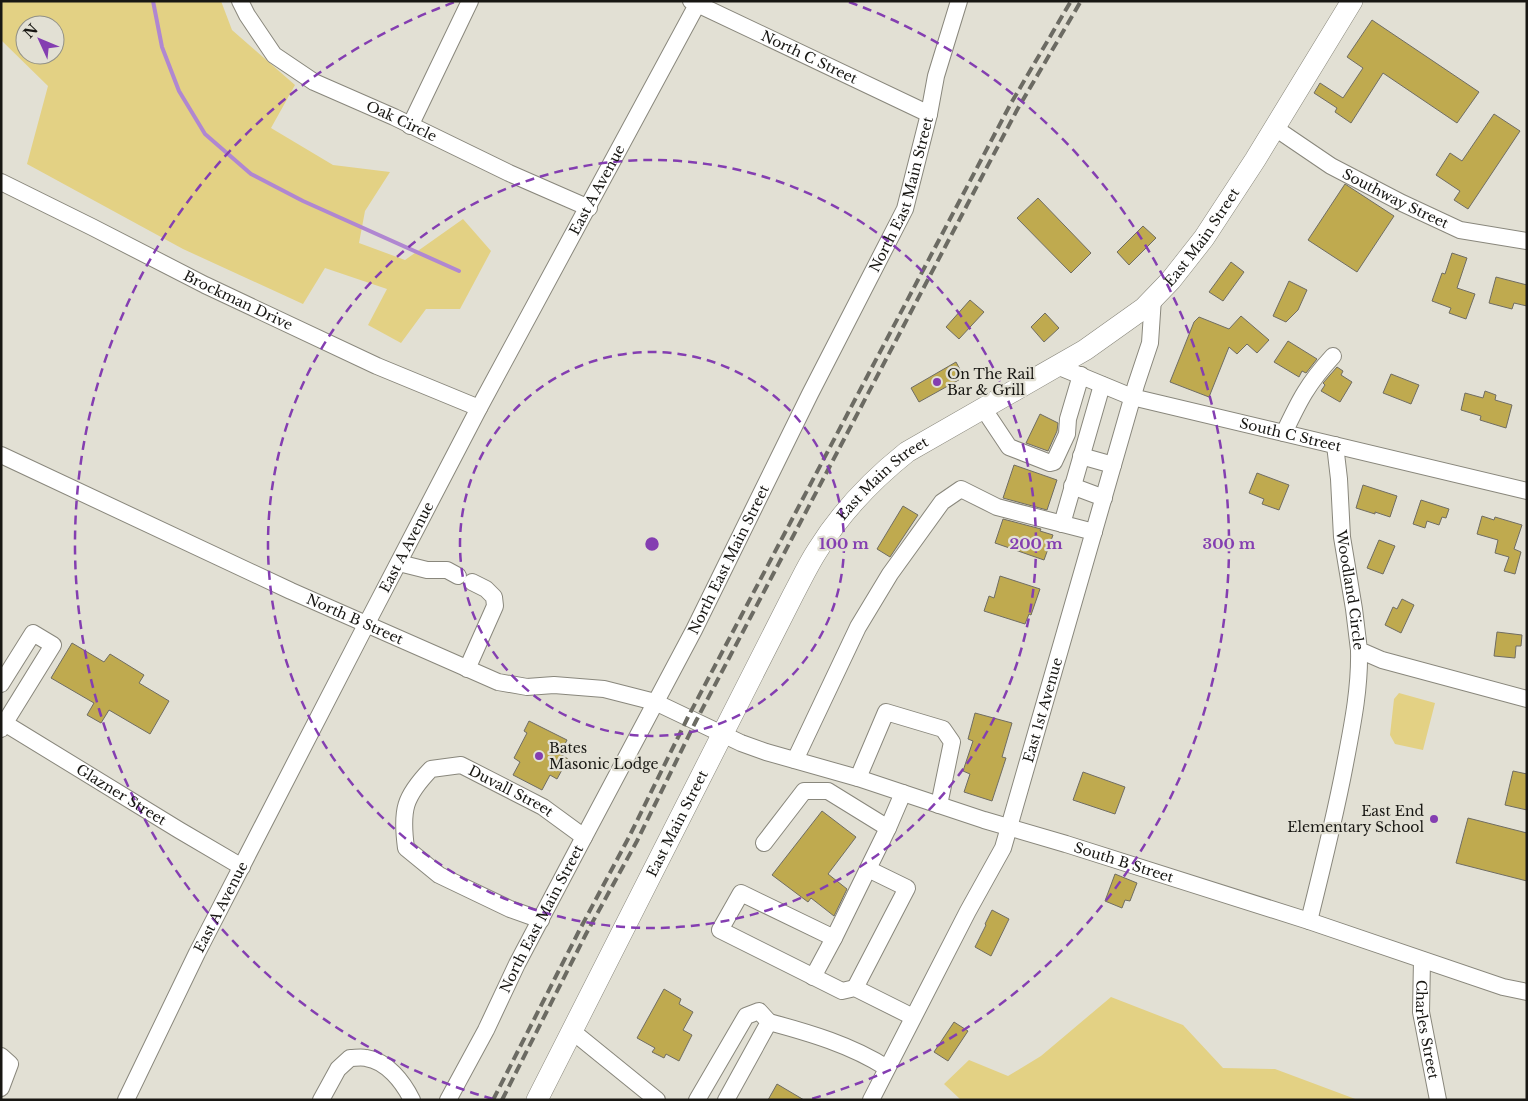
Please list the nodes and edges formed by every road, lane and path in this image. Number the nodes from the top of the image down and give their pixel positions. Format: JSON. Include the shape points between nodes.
{"nodes":[{"id":1,"x":240,"y":1,"type":"edge"},
{"id":2,"x":470,"y":1,"type":"edge"},
{"id":3,"x":959,"y":1,"type":"edge"},
{"id":4,"x":1352,"y":1,"type":"edge"},
{"id":5,"x":696,"y":2,"type":"edge"},
{"id":6,"x":929,"y":114,"type":"junction"},
{"id":7,"x":410,"y":126,"type":"junction"},
{"id":8,"x":1275,"y":128,"type":"junction"},
{"id":9,"x":1,"y":182,"type":"edge"},
{"id":10,"x":589,"y":208,"type":"junction"},
{"id":11,"x":1527,"y":241,"type":"edge"},
{"id":12,"x":1154,"y":298,"type":"junction"},
{"id":13,"x":1333,"y":356,"type":"dead end"},
{"id":14,"x":1057,"y":366,"type":"junction"},
{"id":15,"x":1081,"y":375,"type":"junction"},
{"id":16,"x":1102,"y":385,"type":"junction"},
{"id":17,"x":1132,"y":397,"type":"junction"},
{"id":18,"x":479,"y":408,"type":"junction"},
{"id":19,"x":983,"y":408,"type":"junction"},
{"id":20,"x":1284,"y":433,"type":"junction"},
{"id":21,"x":1334,"y":445,"type":"junction"},
{"id":22,"x":1,"y":455,"type":"edge"},
{"id":23,"x":1081,"y":456,"type":"junction"},
{"id":24,"x":1113,"y":465,"type":"junction"},
{"id":25,"x":1072,"y":486,"type":"junction"},
{"id":26,"x":1527,"y":491,"type":"edge"},
{"id":27,"x":1104,"y":498,"type":"junction"},
{"id":28,"x":1062,"y":524,"type":"junction"},
{"id":29,"x":1094,"y":532,"type":"junction"},
{"id":30,"x":399,"y":563,"type":"junction"},
{"id":31,"x":366,"y":625,"type":"junction"},
{"id":32,"x":1359,"y":650,"type":"junction"},
{"id":33,"x":466,"y":668,"type":"junction"},
{"id":34,"x":1,"y":684,"type":"edge"},
{"id":35,"x":1527,"y":699,"type":"edge"},
{"id":36,"x":655,"y":702,"type":"junction"},
{"id":37,"x":3,"y":725,"type":"edge"},
{"id":38,"x":722,"y":733,"type":"junction"},
{"id":39,"x":795,"y":760,"type":"junction"},
{"id":40,"x":858,"y":778,"type":"junction"},
{"id":41,"x":903,"y":793,"type":"junction"},
{"id":42,"x":939,"y":805,"type":"junction"},
{"id":43,"x":1009,"y":827,"type":"junction"},
{"id":44,"x":888,"y":828,"type":"junction"},
{"id":45,"x":584,"y":837,"type":"junction"},
{"id":46,"x":764,"y":842,"type":"dead end"},
{"id":47,"x":242,"y":867,"type":"junction"},
{"id":48,"x":868,"y":869,"type":"junction"},
{"id":49,"x":540,"y":920,"type":"junction"},
{"id":50,"x":1309,"y":921,"type":"junction"},
{"id":51,"x":834,"y":938,"type":"junction"},
{"id":52,"x":1422,"y":960,"type":"junction"},
{"id":53,"x":813,"y":977,"type":"junction"},
{"id":54,"x":855,"y":988,"type":"junction"},
{"id":55,"x":1527,"y":992,"type":"edge"},
{"id":56,"x":913,"y":1017,"type":"junction"},
{"id":57,"x":769,"y":1022,"type":"junction"},
{"id":58,"x":572,"y":1030,"type":"junction"},
{"id":59,"x":1,"y":1056,"type":"edge"},
{"id":60,"x":887,"y":1068,"type":"junction"},
{"id":61,"x":1,"y":1088,"type":"edge"},
{"id":62,"x":126,"y":1100,"type":"edge"},
{"id":63,"x":321,"y":1100,"type":"edge"},
{"id":64,"x":412,"y":1100,"type":"edge"},
{"id":65,"x":448,"y":1100,"type":"edge"},
{"id":66,"x":537,"y":1100,"type":"edge"},
{"id":67,"x":657,"y":1100,"type":"edge"},
{"id":68,"x":697,"y":1100,"type":"edge"},
{"id":69,"x":726,"y":1100,"type":"edge"},
{"id":70,"x":871,"y":1100,"type":"edge"},
{"id":71,"x":1438,"y":1100,"type":"edge"}],
"edges":[{"from":1,"to":7,"type":"street","name":"Oak Circle","via":[[274,55],[314,82]]},
{"from":2,"to":7,"type":"street"},
{"from":3,"to":6,"type":"street","name":"North East Main Street","via":[[936,76]]},
{"from":4,"to":8,"type":"main road","name":"East Main Street"},
{"from":5,"to":6,"type":"street","name":"North C Street"},
{"from":5,"to":10,"type":"street","name":"East A Avenue"},
{"from":6,"to":36,"type":"street","name":"North East Main Street","via":[[905,209]]},
{"from":7,"to":10,"type":"street","name":"Oak Circle"},
{"from":8,"to":11,"type":"street","name":"Southway Street","via":[[1332,166],[1460,230]]},
{"from":8,"to":12,"type":"main road","name":"East Main Street","via":[[1204,238]]},
{"from":9,"to":18,"type":"street","name":"Brockman Drive","via":[[206,285],[378,366]]},
{"from":10,"to":18,"type":"street","name":"East A Avenue"},
{"from":12,"to":14,"type":"main road","name":"East Main Street","via":[[1117,328]]},
{"from":12,"to":17,"type":"street","name":"East 1st Avenue","via":[[1150,343]]},
{"from":13,"to":20,"type":"street","via":[[1300,398]]},
{"from":14,"to":15,"type":"street","name":"South C Street"},
{"from":14,"to":19,"type":"main road","name":"East Main Street"},
{"from":15,"to":16,"type":"street","name":"South C Street"},
{"from":15,"to":19,"type":"street","via":[[1068,418],[1067,434],[1054,462],[1009,447]]},
{"from":16,"to":17,"type":"street","name":"South C Street"},
{"from":16,"to":23,"type":"street"},
{"from":17,"to":20,"type":"street","name":"South C Street"},
{"from":17,"to":24,"type":"street","name":"East 1st Avenue"},
{"from":18,"to":30,"type":"street","name":"East A Avenue"},
{"from":19,"to":38,"type":"main road","name":"East Main Street","via":[[907,452],[872,482],[842,515],[817,550]]},
{"from":20,"to":21,"type":"street","name":"South C Street"},
{"from":21,"to":26,"type":"street","name":"South C Street"},
{"from":21,"to":32,"type":"street","name":"Woodland Circle","via":[[1342,537]]},
{"from":22,"to":31,"type":"street","name":"North B Street"},
{"from":23,"to":24,"type":"street"},
{"from":23,"to":25,"type":"street"},
{"from":24,"to":27,"type":"street","name":"East 1st Avenue"},
{"from":25,"to":27,"type":"street"},
{"from":25,"to":28,"type":"street"},
{"from":27,"to":29,"type":"street","name":"East 1st Avenue"},
{"from":28,"to":29,"type":"street"},
{"from":28,"to":39,"type":"street","via":[[997,507],[960,489],[942,502],[890,574],[858,627]]},
{"from":29,"to":43,"type":"street","name":"East 1st Avenue"},
{"from":30,"to":31,"type":"street","name":"East A Avenue"},
{"from":30,"to":33,"type":"street","via":[[427,570],[447,570],[486,589],[494,597],[495,606]]},
{"from":31,"to":33,"type":"street","name":"North B Street"},
{"from":31,"to":47,"type":"street","name":"East A Avenue"},
{"from":32,"to":35,"type":"street","name":"Woodland Circle","via":[[1382,660]]},
{"from":32,"to":50,"type":"street","via":[[1352,732]]},
{"from":33,"to":36,"type":"street","name":"North B Street","via":[[498,682],[527,687],[554,685],[604,689]]},
{"from":34,"to":37,"type":"street","via":[[34,633],[53,645]]},
{"from":36,"to":38,"type":"street","name":"North B Street"},
{"from":36,"to":45,"type":"street","name":"North East Main Street"},
{"from":37,"to":47,"type":"street","name":"Glazner Street"},
{"from":38,"to":39,"type":"street","name":"South B Street","via":[[741,743]]},
{"from":38,"to":58,"type":"main road","name":"East Main Street"},
{"from":39,"to":40,"type":"street","name":"South B Street"},
{"from":40,"to":41,"type":"street","name":"South B Street"},
{"from":40,"to":42,"type":"street","via":[[886,712],[943,729],[952,742]]},
{"from":41,"to":42,"type":"street","name":"South B Street"},
{"from":41,"to":44,"type":"street"},
{"from":42,"to":43,"type":"street","name":"South B Street"},
{"from":43,"to":50,"type":"street","name":"South B Street"},
{"from":43,"to":56,"type":"street","name":"East 1st Avenue","via":[[1003,848]]},
{"from":44,"to":46,"type":"street","via":[[828,791],[804,791]]},
{"from":44,"to":48,"type":"street"},
{"from":45,"to":49,"type":"street","name":"North East Main Street"},
{"from":45,"to":49,"type":"street","name":"Duvall Street","via":[[543,807],[461,766],[431,769],[417,784],[406,804],[403,825],[406,848],[439,875]]},
{"from":47,"to":62,"type":"street","name":"East A Avenue"},
{"from":48,"to":51,"type":"street"},
{"from":48,"to":54,"type":"street","via":[[906,888]]},
{"from":49,"to":65,"type":"street","name":"North East Main Street"},
{"from":50,"to":52,"type":"street","name":"South B Street"},
{"from":51,"to":53,"type":"street"},
{"from":51,"to":53,"type":"street","via":[[741,893],[720,930]]},
{"from":52,"to":55,"type":"street","name":"South B Street"},
{"from":52,"to":71,"type":"street","name":"Charles Street","via":[[1421,1012]]},
{"from":53,"to":54,"type":"street","via":[[842,992]]},
{"from":54,"to":56,"type":"street"},
{"from":56,"to":60,"type":"street","name":"East 1st Avenue"},
{"from":57,"to":60,"type":"street","via":[[833,1041],[868,1055]]},
{"from":57,"to":68,"type":"street","via":[[759,1011],[746,1016]]},
{"from":57,"to":69,"type":"street"},
{"from":58,"to":66,"type":"main road","name":"East Main Street"},
{"from":58,"to":67,"type":"street"},
{"from":59,"to":61,"type":"street","via":[[10,1064]]},
{"from":60,"to":70,"type":"street","name":"East 1st Avenue"},
{"from":63,"to":64,"type":"street","via":[[338,1069],[350,1058],[367,1058],[388,1067]]}]}
